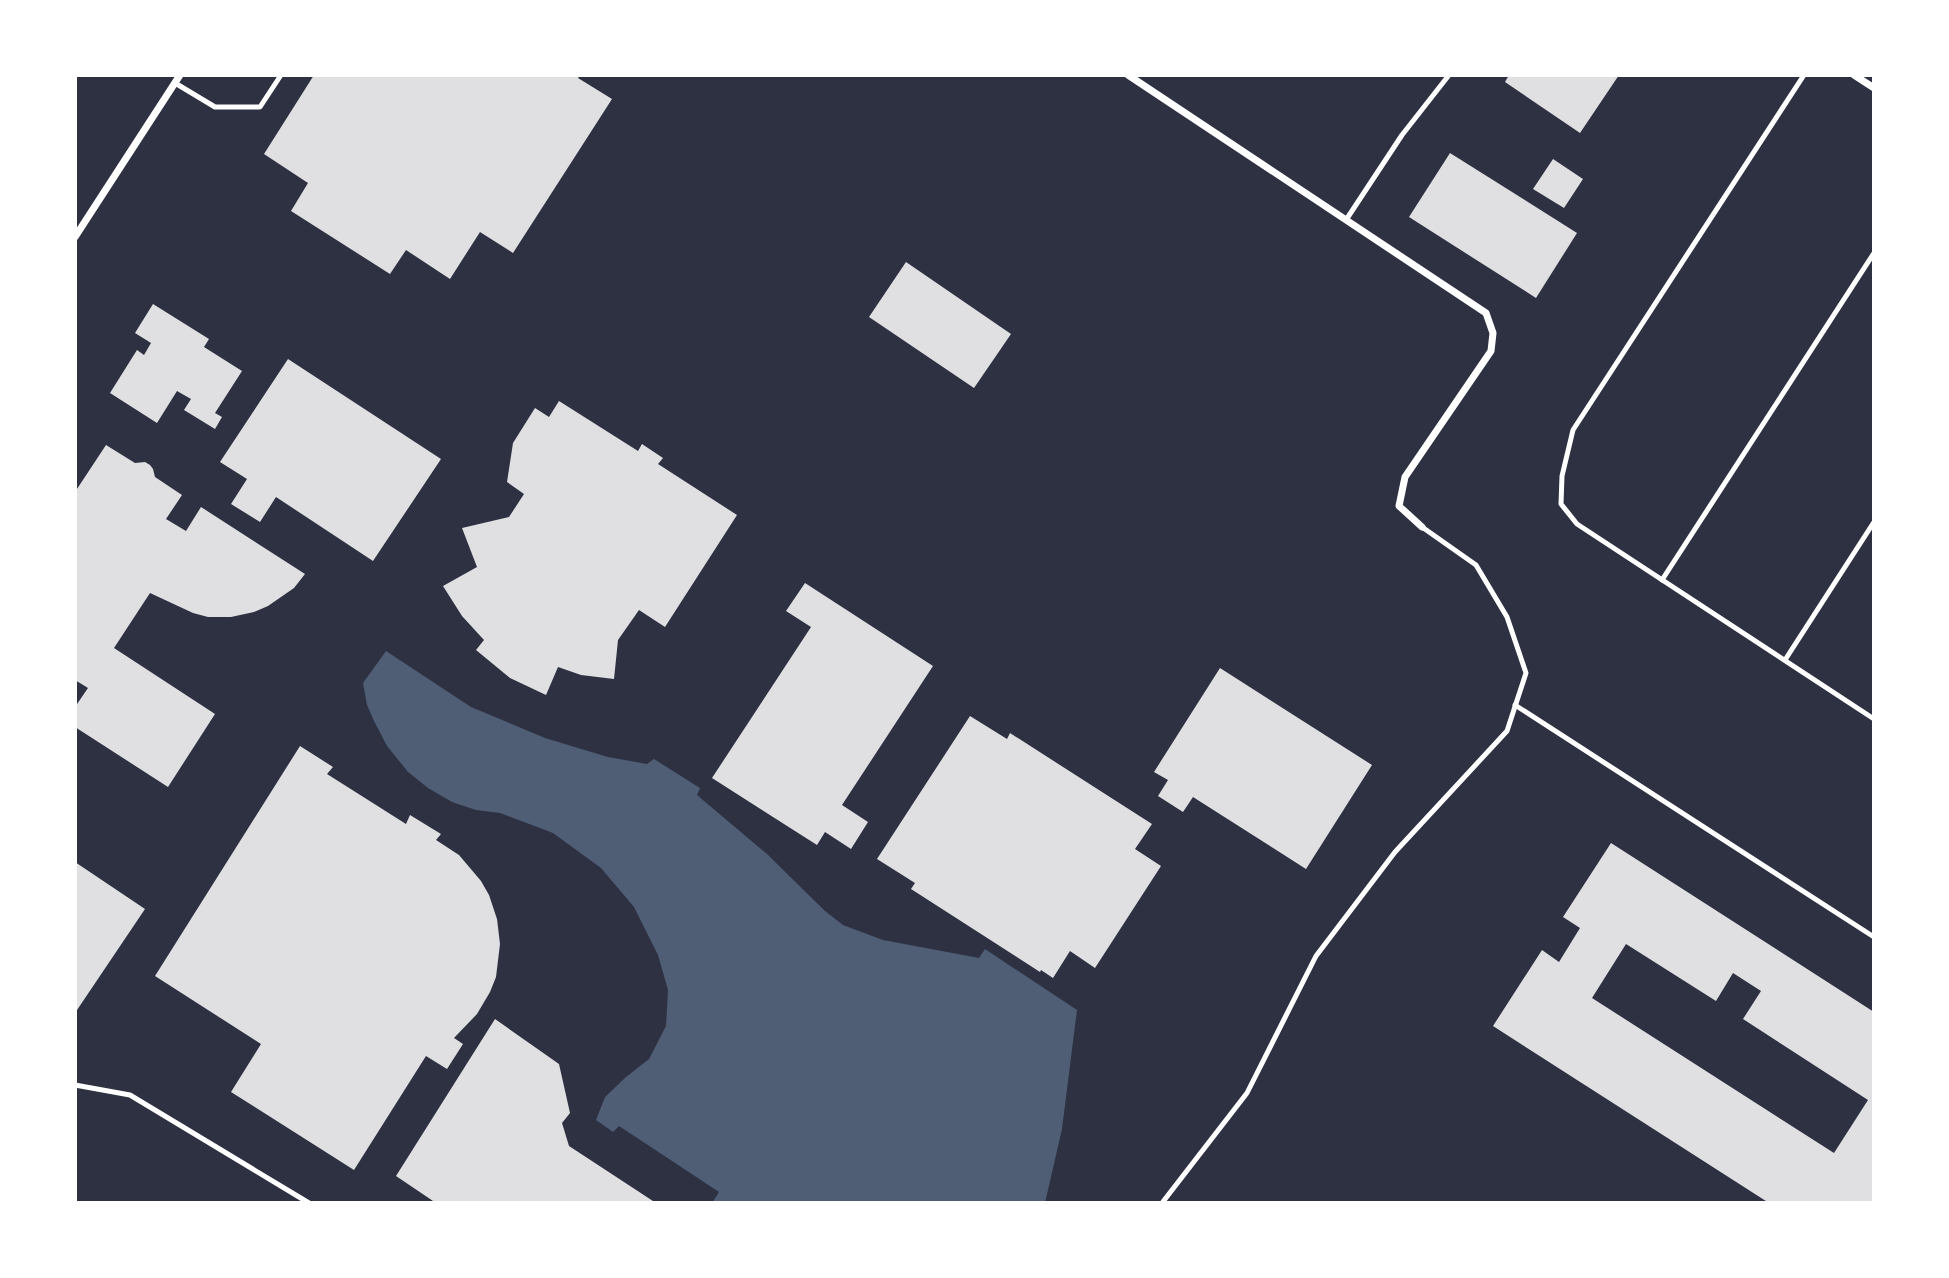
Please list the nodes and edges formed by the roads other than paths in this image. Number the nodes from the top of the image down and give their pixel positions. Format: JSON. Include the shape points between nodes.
{"nodes":[{"id":1,"x":180,"y":75,"type":"edge"},
{"id":2,"x":281,"y":75,"type":"edge"},
{"id":3,"x":1128,"y":75,"type":"edge"},
{"id":4,"x":1449,"y":75,"type":"edge"},
{"id":5,"x":1804,"y":75,"type":"edge"},
{"id":6,"x":1854,"y":75,"type":"edge"},
{"id":7,"x":175,"y":83,"type":"junction"},
{"id":8,"x":1874,"y":88,"type":"edge"},
{"id":9,"x":1346,"y":220,"type":"junction"},
{"id":10,"x":75,"y":237,"type":"edge"},
{"id":11,"x":1874,"y":253,"type":"edge"},
{"id":12,"x":1874,"y":522,"type":"edge"},
{"id":13,"x":1422,"y":527,"type":"joint"},
{"id":14,"x":1662,"y":580,"type":"junction"},
{"id":15,"x":1784,"y":660,"type":"junction"},
{"id":16,"x":1515,"y":705,"type":"junction"},
{"id":17,"x":1874,"y":719,"type":"edge"},
{"id":18,"x":1874,"y":937,"type":"edge"},
{"id":19,"x":75,"y":1085,"type":"edge"},
{"id":20,"x":309,"y":1203,"type":"edge"},
{"id":21,"x":1161,"y":1203,"type":"edge"}],
"edges":[{"from":1,"to":7,"type":"street"},
{"from":2,"to":7,"type":"lane","via":[[260,107],[215,107]]},
{"from":3,"to":9,"type":"street"},
{"from":4,"to":9,"type":"lane","via":[[1402,135]]},
{"from":5,"to":14,"type":"lane","via":[[1573,430],[1562,476],[1562,504],[1577,524]]},
{"from":6,"to":8,"type":"street"},
{"from":7,"to":10,"type":"street"},
{"from":9,"to":13,"type":"street","via":[[1486,313],[1493,333],[1491,351],[1405,477],[1399,506]]},
{"from":11,"to":14,"type":"lane"},
{"from":12,"to":15,"type":"lane"},
{"from":13,"to":16,"type":"lane","via":[[1476,565],[1507,617],[1526,673]]},
{"from":14,"to":15,"type":"lane"},
{"from":15,"to":17,"type":"lane"},
{"from":16,"to":18,"type":"lane"},
{"from":16,"to":21,"type":"lane","via":[[1507,732],[1395,852],[1315,956],[1247,1093]]},
{"from":19,"to":20,"type":"lane","via":[[130,1095]]}]}
